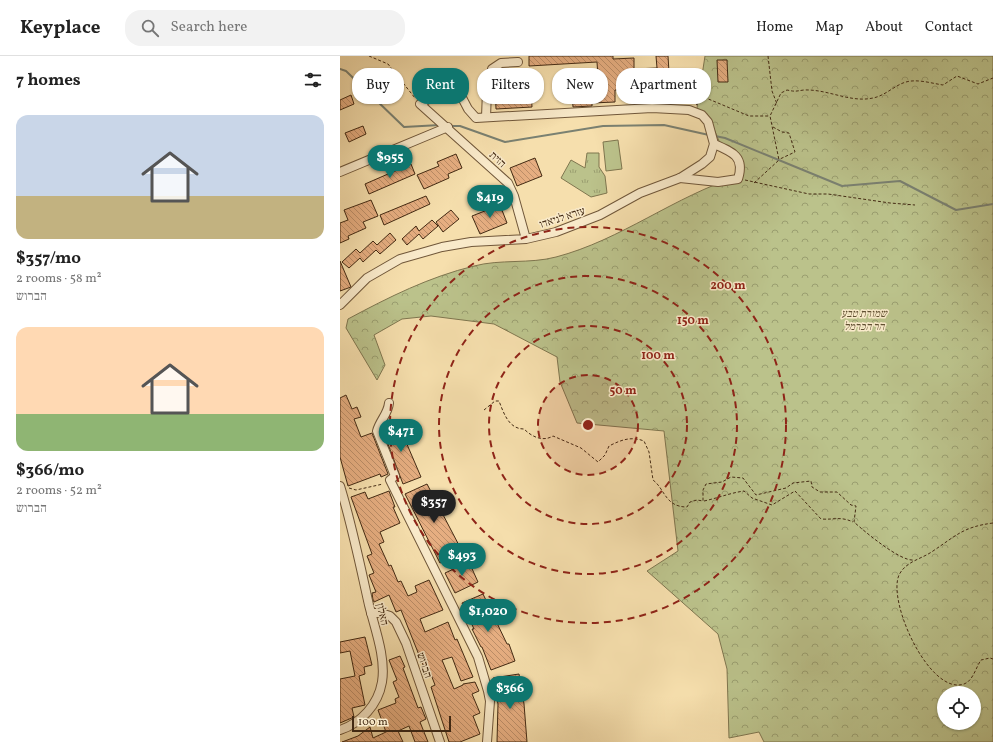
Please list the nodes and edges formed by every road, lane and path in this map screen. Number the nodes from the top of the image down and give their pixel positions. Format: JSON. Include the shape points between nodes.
{"nodes":[{"id":1,"x":369,"y":56,"type":"edge"},
{"id":2,"x":768,"y":56,"type":"edge"},
{"id":3,"x":518,"y":62,"type":"dead end"},
{"id":4,"x":993,"y":78,"type":"edge"},
{"id":5,"x":412,"y":94,"type":"edge"},
{"id":6,"x":420,"y":104,"type":"edge"},
{"id":7,"x":465,"y":104,"type":"edge"},
{"id":8,"x":777,"y":104,"type":"junction"},
{"id":9,"x":689,"y":110,"type":"junction"},
{"id":10,"x":770,"y":116,"type":"junction"},
{"id":11,"x":486,"y":117,"type":"junction"},
{"id":12,"x":448,"y":127,"type":"junction"},
{"id":13,"x":772,"y":127,"type":"junction"},
{"id":14,"x":714,"y":144,"type":"junction"},
{"id":15,"x":779,"y":160,"type":"junction"},
{"id":16,"x":340,"y":172,"type":"edge"},
{"id":17,"x":680,"y":178,"type":"junction"},
{"id":18,"x":738,"y":179,"type":"junction"},
{"id":19,"x":754,"y":183,"type":"junction"},
{"id":20,"x":915,"y":205,"type":"dead end"},
{"id":21,"x":526,"y":239,"type":"junction"},
{"id":22,"x":340,"y":305,"type":"edge"},
{"id":23,"x":389,"y":403,"type":"dead end"},
{"id":24,"x":484,"y":410,"type":"dead end"},
{"id":25,"x":390,"y":480,"type":"junction"},
{"id":26,"x":340,"y":486,"type":"edge"},
{"id":27,"x":703,"y":501,"type":"junction"},
{"id":28,"x":854,"y":522,"type":"junction"},
{"id":29,"x":993,"y":523,"type":"edge"},
{"id":30,"x":914,"y":560,"type":"junction"},
{"id":31,"x":371,"y":613,"type":"junction"},
{"id":32,"x":993,"y":660,"type":"edge"},
{"id":33,"x":340,"y":730,"type":"edge"},
{"id":34,"x":440,"y":742,"type":"edge"},
{"id":35,"x":487,"y":742,"type":"edge"}],
"edges":[{"from":1,"to":5,"type":"path","via":[[388,64]]},
{"from":2,"to":8,"type":"path","via":[[772,91]]},
{"from":3,"to":11,"type":"street","via":[[501,63],[492,69],[487,91]]},
{"from":4,"to":8,"type":"path","via":[[978,84],[957,76],[942,86],[916,81],[904,82],[874,98],[857,100],[803,90],[797,93],[787,90],[781,93]]},
{"from":6,"to":12,"type":"street","name":"הזית"},
{"from":7,"to":11,"type":"street","via":[[476,118]]},
{"from":8,"to":10,"type":"path"},
{"from":9,"to":10,"type":"path","via":[[706,98],[749,116]]},
{"from":9,"to":11,"type":"street","via":[[652,108]]},
{"from":9,"to":14,"type":"street","via":[[702,115],[708,122]]},
{"from":10,"to":13,"type":"path"},
{"from":12,"to":16,"type":"street"},
{"from":12,"to":21,"type":"street","name":"הזית","via":[[508,183]]},
{"from":13,"to":15,"type":"path"},
{"from":13,"to":15,"type":"path","via":[[789,133],[795,152]]},
{"from":14,"to":17,"type":"street","name":"עזרא לניאדו","via":[[710,157]]},
{"from":14,"to":18,"type":"street","via":[[738,158],[741,169]]},
{"from":15,"to":19,"type":"path"},
{"from":17,"to":18,"type":"street","name":"עזרא לניאדו","via":[[718,182]]},
{"from":17,"to":21,"type":"street","name":"עזרא לניאדו","via":[[640,193],[600,215],[556,232]]},
{"from":18,"to":19,"type":"path"},
{"from":19,"to":20,"type":"path","via":[[809,194]]},
{"from":21,"to":22,"type":"street","name":"עזרא לניאדו","via":[[471,242],[400,259],[367,278]]},
{"from":23,"to":25,"type":"street","via":[[388,412],[377,430],[395,476]]},
{"from":24,"to":27,"type":"path","via":[[495,401],[500,401],[511,425],[524,429],[531,436],[553,436],[581,448],[598,462],[609,446],[629,439],[644,441],[649,452],[653,480],[658,483],[663,496],[682,507],[688,507],[690,502]]},
{"from":25,"to":26,"type":"path","via":[[356,490]]},
{"from":25,"to":35,"type":"street","via":[[478,657],[490,701]]},
{"from":26,"to":31,"type":"street","name":"האלון"},
{"from":27,"to":28,"type":"path","via":[[744,491],[752,498],[772,505],[795,491],[821,518],[832,520],[842,517]]},
{"from":27,"to":28,"type":"path","via":[[706,484],[722,482],[731,477],[743,478],[756,496],[786,488],[792,483],[811,481],[812,486],[820,492],[837,492],[850,505],[856,506]]},
{"from":28,"to":30,"type":"path","via":[[892,552],[904,559]]},
{"from":29,"to":30,"type":"path","via":[[969,527],[932,552]]},
{"from":30,"to":32,"type":"path","via":[[899,576],[897,597],[902,618],[932,671],[951,683],[961,685],[972,678],[981,660]]},
{"from":31,"to":33,"type":"street","name":"האלון","via":[[382,661],[382,684],[371,708],[360,720]]},
{"from":31,"to":34,"type":"street","name":"הברוש","via":[[390,616],[396,622],[406,643]]}]}
